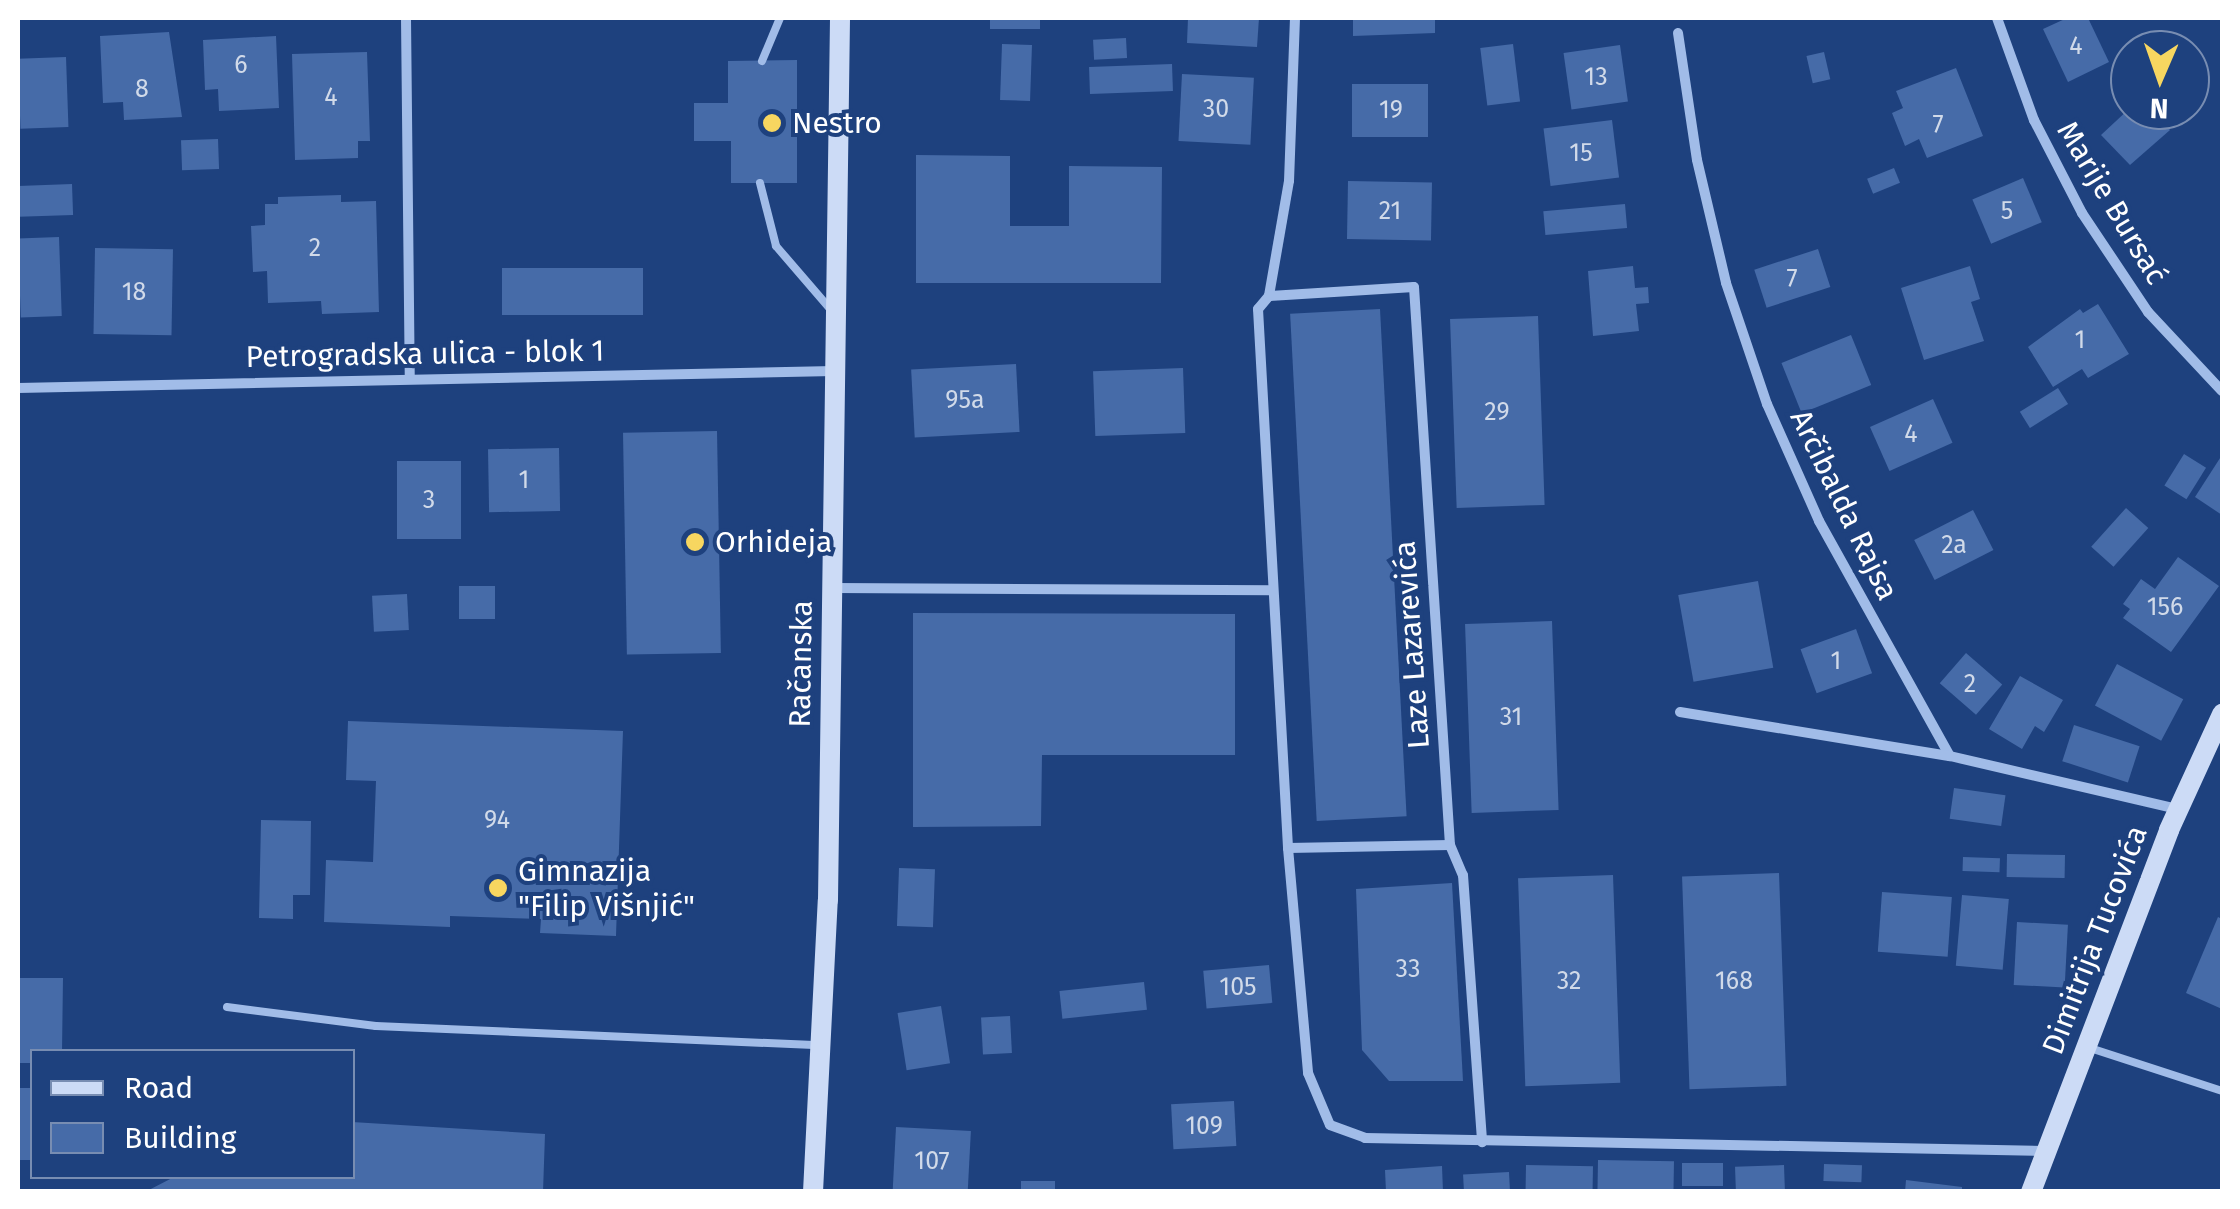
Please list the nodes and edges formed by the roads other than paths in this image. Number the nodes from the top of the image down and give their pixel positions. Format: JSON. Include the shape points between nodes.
{"nodes":[{"id":1,"x":406,"y":18,"type":"edge"},
{"id":2,"x":780,"y":18,"type":"edge"},
{"id":3,"x":840,"y":18,"type":"edge"},
{"id":4,"x":1295,"y":18,"type":"edge"},
{"id":5,"x":1997,"y":18,"type":"edge"},
{"id":6,"x":1678,"y":33,"type":"dead end"},
{"id":7,"x":762,"y":60,"type":"dead end"},
{"id":8,"x":760,"y":183,"type":"dead end"},
{"id":9,"x":1269,"y":296,"type":"junction"},
{"id":10,"x":835,"y":314,"type":"junction"},
{"id":11,"x":834,"y":371,"type":"junction"},
{"id":12,"x":410,"y":380,"type":"junction"},
{"id":13,"x":18,"y":388,"type":"edge"},
{"id":14,"x":2222,"y":391,"type":"edge"},
{"id":15,"x":832,"y":588,"type":"junction"},
{"id":16,"x":1272,"y":590,"type":"junction"},
{"id":17,"x":1680,"y":712,"type":"dead end"},
{"id":18,"x":2222,"y":714,"type":"edge"},
{"id":19,"x":1950,"y":756,"type":"junction"},
{"id":20,"x":2178,"y":809,"type":"junction"},
{"id":21,"x":1450,"y":845,"type":"junction"},
{"id":22,"x":1288,"y":848,"type":"junction"},
{"id":23,"x":228,"y":1007,"type":"dead end"},
{"id":24,"x":820,"y":1045,"type":"junction"},
{"id":25,"x":2086,"y":1047,"type":"junction"},
{"id":26,"x":2222,"y":1091,"type":"edge"},
{"id":27,"x":1482,"y":1142,"type":"junction"},
{"id":28,"x":2046,"y":1151,"type":"junction"},
{"id":29,"x":812,"y":1192,"type":"edge"},
{"id":30,"x":2031,"y":1192,"type":"edge"}],
"edges":[{"from":1,"to":12,"type":"street"},
{"from":2,"to":7,"type":"lane"},
{"from":3,"to":10,"type":"main road","name":"Račanska"},
{"from":4,"to":9,"type":"street","via":[[1289,181]]},
{"from":5,"to":14,"type":"street","name":"Marije Bursać","via":[[2034,120],[2082,213],[2148,312]]},
{"from":6,"to":19,"type":"street","name":"Arčibalda Rajsa","via":[[1705,195],[1767,404],[1819,521]]},
{"from":8,"to":10,"type":"lane","via":[[776,246]]},
{"from":9,"to":16,"type":"street","via":[[1258,309]]},
{"from":9,"to":21,"type":"street","name":"Laze Lazarevića","via":[[1414,287]]},
{"from":10,"to":11,"type":"main road","name":"Račanska"},
{"from":11,"to":12,"type":"street","name":"Petrogradska ulica - blok 1"},
{"from":11,"to":15,"type":"main road","name":"Račanska"},
{"from":12,"to":13,"type":"street","name":"Petrogradska ulica - blok 1"},
{"from":15,"to":16,"type":"street"},
{"from":15,"to":24,"type":"main road","name":"Račanska"},
{"from":16,"to":22,"type":"street"},
{"from":17,"to":19,"type":"street"},
{"from":18,"to":20,"type":"main road","name":"Dimitrija Tucovića"},
{"from":19,"to":20,"type":"street"},
{"from":20,"to":25,"type":"main road","name":"Dimitrija Tucovića"},
{"from":21,"to":22,"type":"street"},
{"from":21,"to":27,"type":"street","name":"Laze Lazarevića","via":[[1463,875]]},
{"from":22,"to":27,"type":"street","via":[[1308,1073],[1330,1125],[1364,1138]]},
{"from":23,"to":24,"type":"lane","via":[[376,1026]]},
{"from":24,"to":29,"type":"main road","name":"Račanska"},
{"from":25,"to":26,"type":"lane"},
{"from":25,"to":28,"type":"main road","name":"Dimitrija Tucovića"},
{"from":27,"to":28,"type":"street"},
{"from":28,"to":30,"type":"main road","name":"Dimitrija Tucovića"}]}
